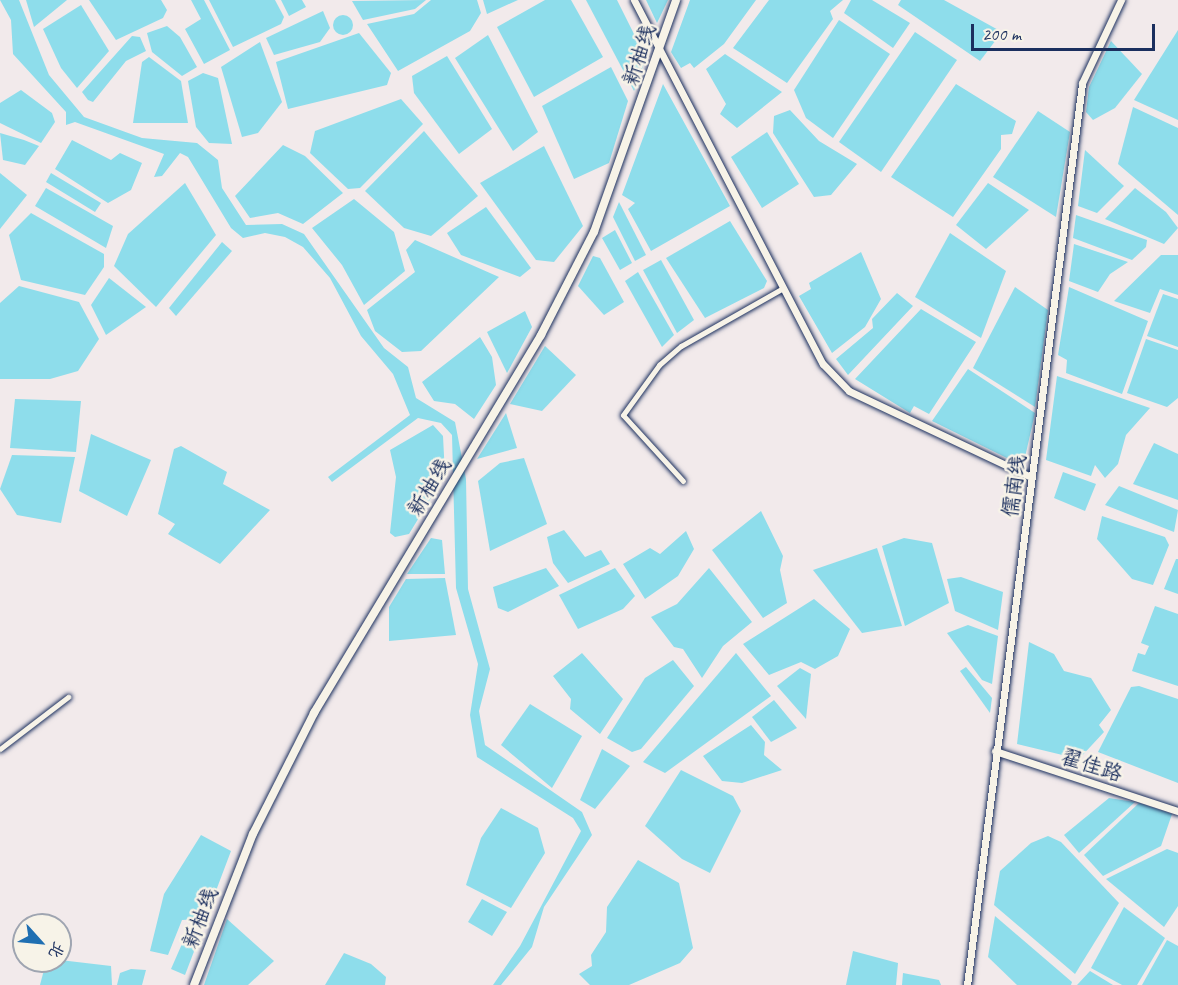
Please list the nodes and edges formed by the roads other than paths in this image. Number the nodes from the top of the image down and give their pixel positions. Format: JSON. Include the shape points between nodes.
{"nodes":[{"id":1,"x":634,"y":0,"type":"edge"},
{"id":2,"x":676,"y":0,"type":"edge"},
{"id":3,"x":1121,"y":0,"type":"edge"},
{"id":4,"x":660,"y":50,"type":"junction"},
{"id":5,"x":783,"y":288,"type":"junction"},
{"id":6,"x":1031,"y":477,"type":"junction"},
{"id":7,"x":683,"y":481,"type":"dead end"},
{"id":8,"x":68,"y":697,"type":"dead end"},
{"id":9,"x":0,"y":749,"type":"edge"},
{"id":10,"x":995,"y":751,"type":"junction"},
{"id":11,"x":1178,"y":811,"type":"edge"},
{"id":12,"x":194,"y":985,"type":"edge"},
{"id":13,"x":967,"y":985,"type":"edge"}],
"edges":[{"from":1,"to":4,"type":"street"},
{"from":2,"to":4,"type":"main road","name":"新柚线"},
{"from":3,"to":6,"type":"street","name":"儒南线","via":[[1082,82]]},
{"from":4,"to":5,"type":"street"},
{"from":4,"to":12,"type":"main road","name":"新柚线","via":[[594,232],[541,335],[314,713],[253,834]]},
{"from":5,"to":6,"type":"street","via":[[823,364],[849,391]]},
{"from":5,"to":7,"type":"street","via":[[681,346],[659,365],[623,416]]},
{"from":6,"to":10,"type":"street","name":"儒南线"},
{"from":8,"to":9,"type":"street"},
{"from":10,"to":11,"type":"street","name":"翟佳路"},
{"from":10,"to":13,"type":"street","name":"儒南线"}]}
